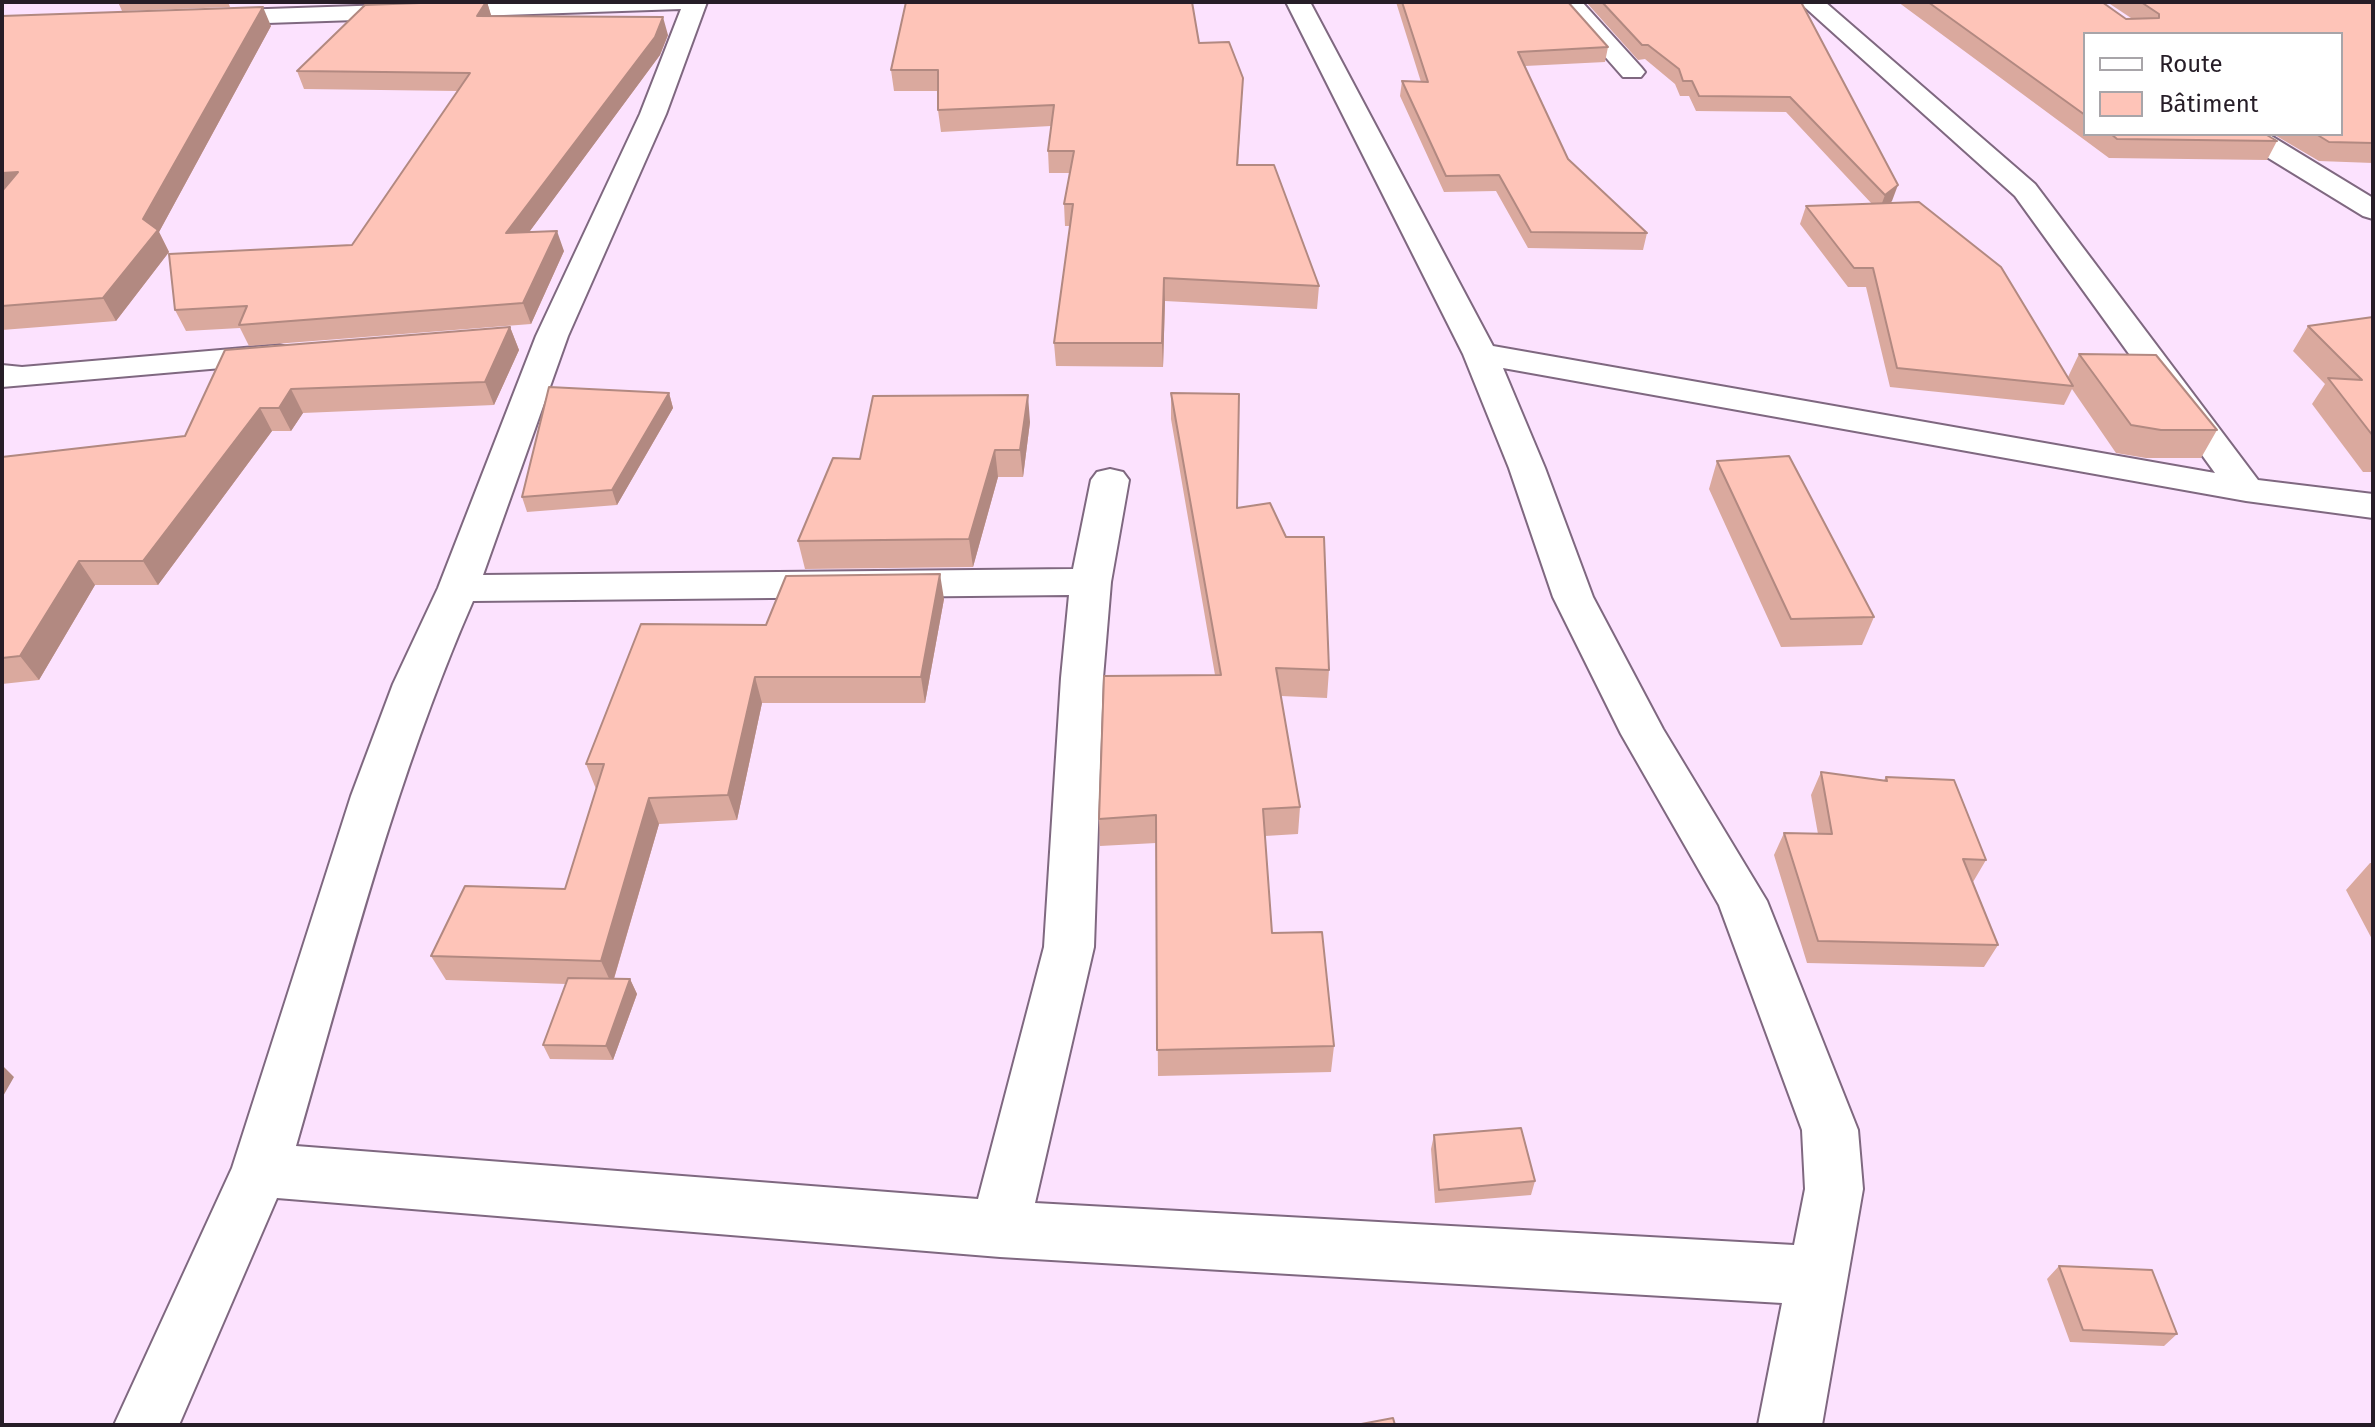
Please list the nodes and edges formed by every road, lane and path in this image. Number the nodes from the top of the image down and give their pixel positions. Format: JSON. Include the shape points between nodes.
{"nodes":[{"id":1,"x":687,"y":2,"type":"edge"},
{"id":2,"x":695,"y":2,"type":"edge"},
{"id":3,"x":1298,"y":2,"type":"edge"},
{"id":4,"x":1569,"y":2,"type":"edge"},
{"id":5,"x":1811,"y":2,"type":"edge"},
{"id":6,"x":177,"y":19,"type":"edge"},
{"id":7,"x":1632,"y":72,"type":"dead end"},
{"id":8,"x":2252,"y":136,"type":"edge"},
{"id":9,"x":2373,"y":210,"type":"edge"},
{"id":10,"x":317,"y":352,"type":"edge"},
{"id":11,"x":1480,"y":354,"type":"junction"},
{"id":12,"x":5,"y":377,"type":"edge"},
{"id":13,"x":1110,"y":480,"type":"dead end"},
{"id":14,"x":2246,"y":490,"type":"junction"},
{"id":15,"x":2373,"y":506,"type":"edge"},
{"id":16,"x":1091,"y":582,"type":"junction"},
{"id":17,"x":458,"y":588,"type":"junction"},
{"id":18,"x":260,"y":1170,"type":"junction"},
{"id":19,"x":1000,"y":1229,"type":"junction"},
{"id":20,"x":1816,"y":1276,"type":"junction"},
{"id":21,"x":146,"y":1425,"type":"edge"},
{"id":22,"x":1790,"y":1425,"type":"edge"}],
"edges":[{"from":1,"to":6,"type":"street"},
{"from":2,"to":17,"type":"street","via":[[653,114],[535,336]]},
{"from":3,"to":11,"type":"street"},
{"from":4,"to":7,"type":"street"},
{"from":5,"to":14,"type":"street","via":[[2025,190]]},
{"from":8,"to":9,"type":"street"},
{"from":10,"to":12,"type":"street"},
{"from":11,"to":14,"type":"street"},
{"from":11,"to":20,"type":"street","via":[[1573,597],[1643,734],[1742,901],[1830,1130],[1834,1189]]},
{"from":13,"to":16,"type":"street"},
{"from":14,"to":15,"type":"street"},
{"from":16,"to":17,"type":"street"},
{"from":16,"to":19,"type":"street","via":[[1069,947]]},
{"from":17,"to":18,"type":"street","via":[[374,796]]},
{"from":18,"to":19,"type":"street"},
{"from":18,"to":21,"type":"street"},
{"from":19,"to":20,"type":"street"},
{"from":20,"to":22,"type":"street"}]}
